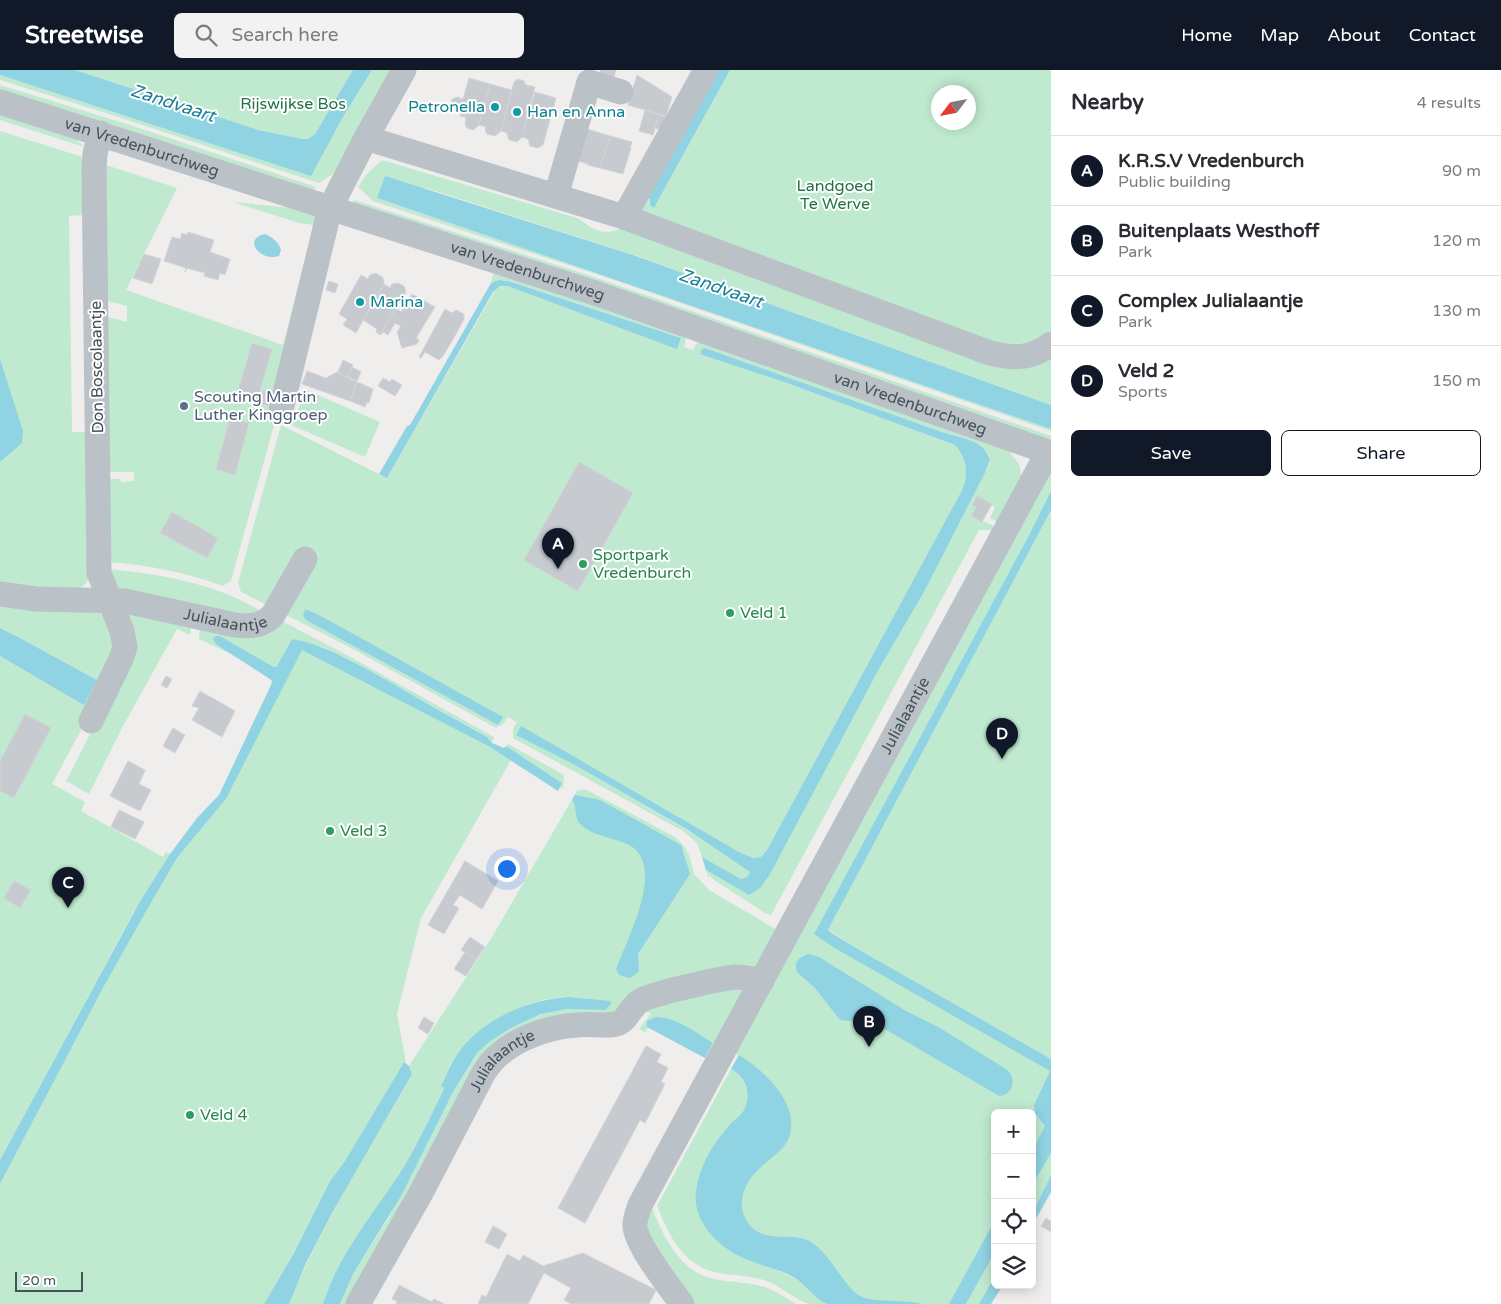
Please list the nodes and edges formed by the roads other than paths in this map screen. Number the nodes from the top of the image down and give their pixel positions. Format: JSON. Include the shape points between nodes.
{"nodes":[{"id":1,"x":404,"y":70,"type":"edge"},
{"id":2,"x":706,"y":70,"type":"edge"},
{"id":3,"x":621,"y":92,"type":"dead end"},
{"id":4,"x":0,"y":102,"type":"edge"},
{"id":5,"x":100,"y":133,"type":"junction"},
{"id":6,"x":366,"y":138,"type":"junction"},
{"id":7,"x":556,"y":196,"type":"junction"},
{"id":8,"x":330,"y":208,"type":"junction"},
{"id":9,"x":624,"y":217,"type":"junction"},
{"id":10,"x":1051,"y":344,"type":"edge"},
{"id":11,"x":281,"y":410,"type":"dead end"},
{"id":12,"x":1050,"y":452,"type":"edge"},
{"id":13,"x":305,"y":559,"type":"dead end"},
{"id":14,"x":0,"y":594,"type":"edge"},
{"id":15,"x":111,"y":600,"type":"junction"},
{"id":16,"x":92,"y":721,"type":"dead end"},
{"id":17,"x":762,"y":981,"type":"junction"},
{"id":18,"x":358,"y":1304,"type":"edge"},
{"id":19,"x":682,"y":1304,"type":"edge"}],
"edges":[{"from":1,"to":6,"type":"street"},
{"from":2,"to":9,"type":"street"},
{"from":3,"to":7,"type":"street","via":[[589,82]]},
{"from":4,"to":5,"type":"street","name":"van Vredenburchweg"},
{"from":5,"to":8,"type":"street","name":"van Vredenburchweg"},
{"from":5,"to":15,"type":"street","name":"Don Boscolaantje","via":[[94,169],[99,573]]},
{"from":6,"to":7,"type":"street"},
{"from":6,"to":8,"type":"street"},
{"from":7,"to":9,"type":"street"},
{"from":8,"to":11,"type":"street"},
{"from":8,"to":12,"type":"street","name":"van Vredenburchweg","via":[[689,325]]},
{"from":9,"to":10,"type":"street","via":[[990,353],[1020,358]]},
{"from":12,"to":17,"type":"street","name":"Julialaantje"},
{"from":13,"to":15,"type":"street","name":"Julialaantje","via":[[273,615],[253,625]]},
{"from":14,"to":15,"type":"street","name":"Julialaantje","via":[[36,599]]},
{"from":15,"to":16,"type":"street","via":[[124,637],[124,650]]},
{"from":17,"to":18,"type":"street","name":"Julialaantje","via":[[730,978],[649,997],[635,1004],[622,1022],[578,1024],[549,1030],[516,1043],[492,1060]]},
{"from":17,"to":19,"type":"street","name":"Julialaantje","via":[[638,1212],[636,1227],[642,1245]]}]}
